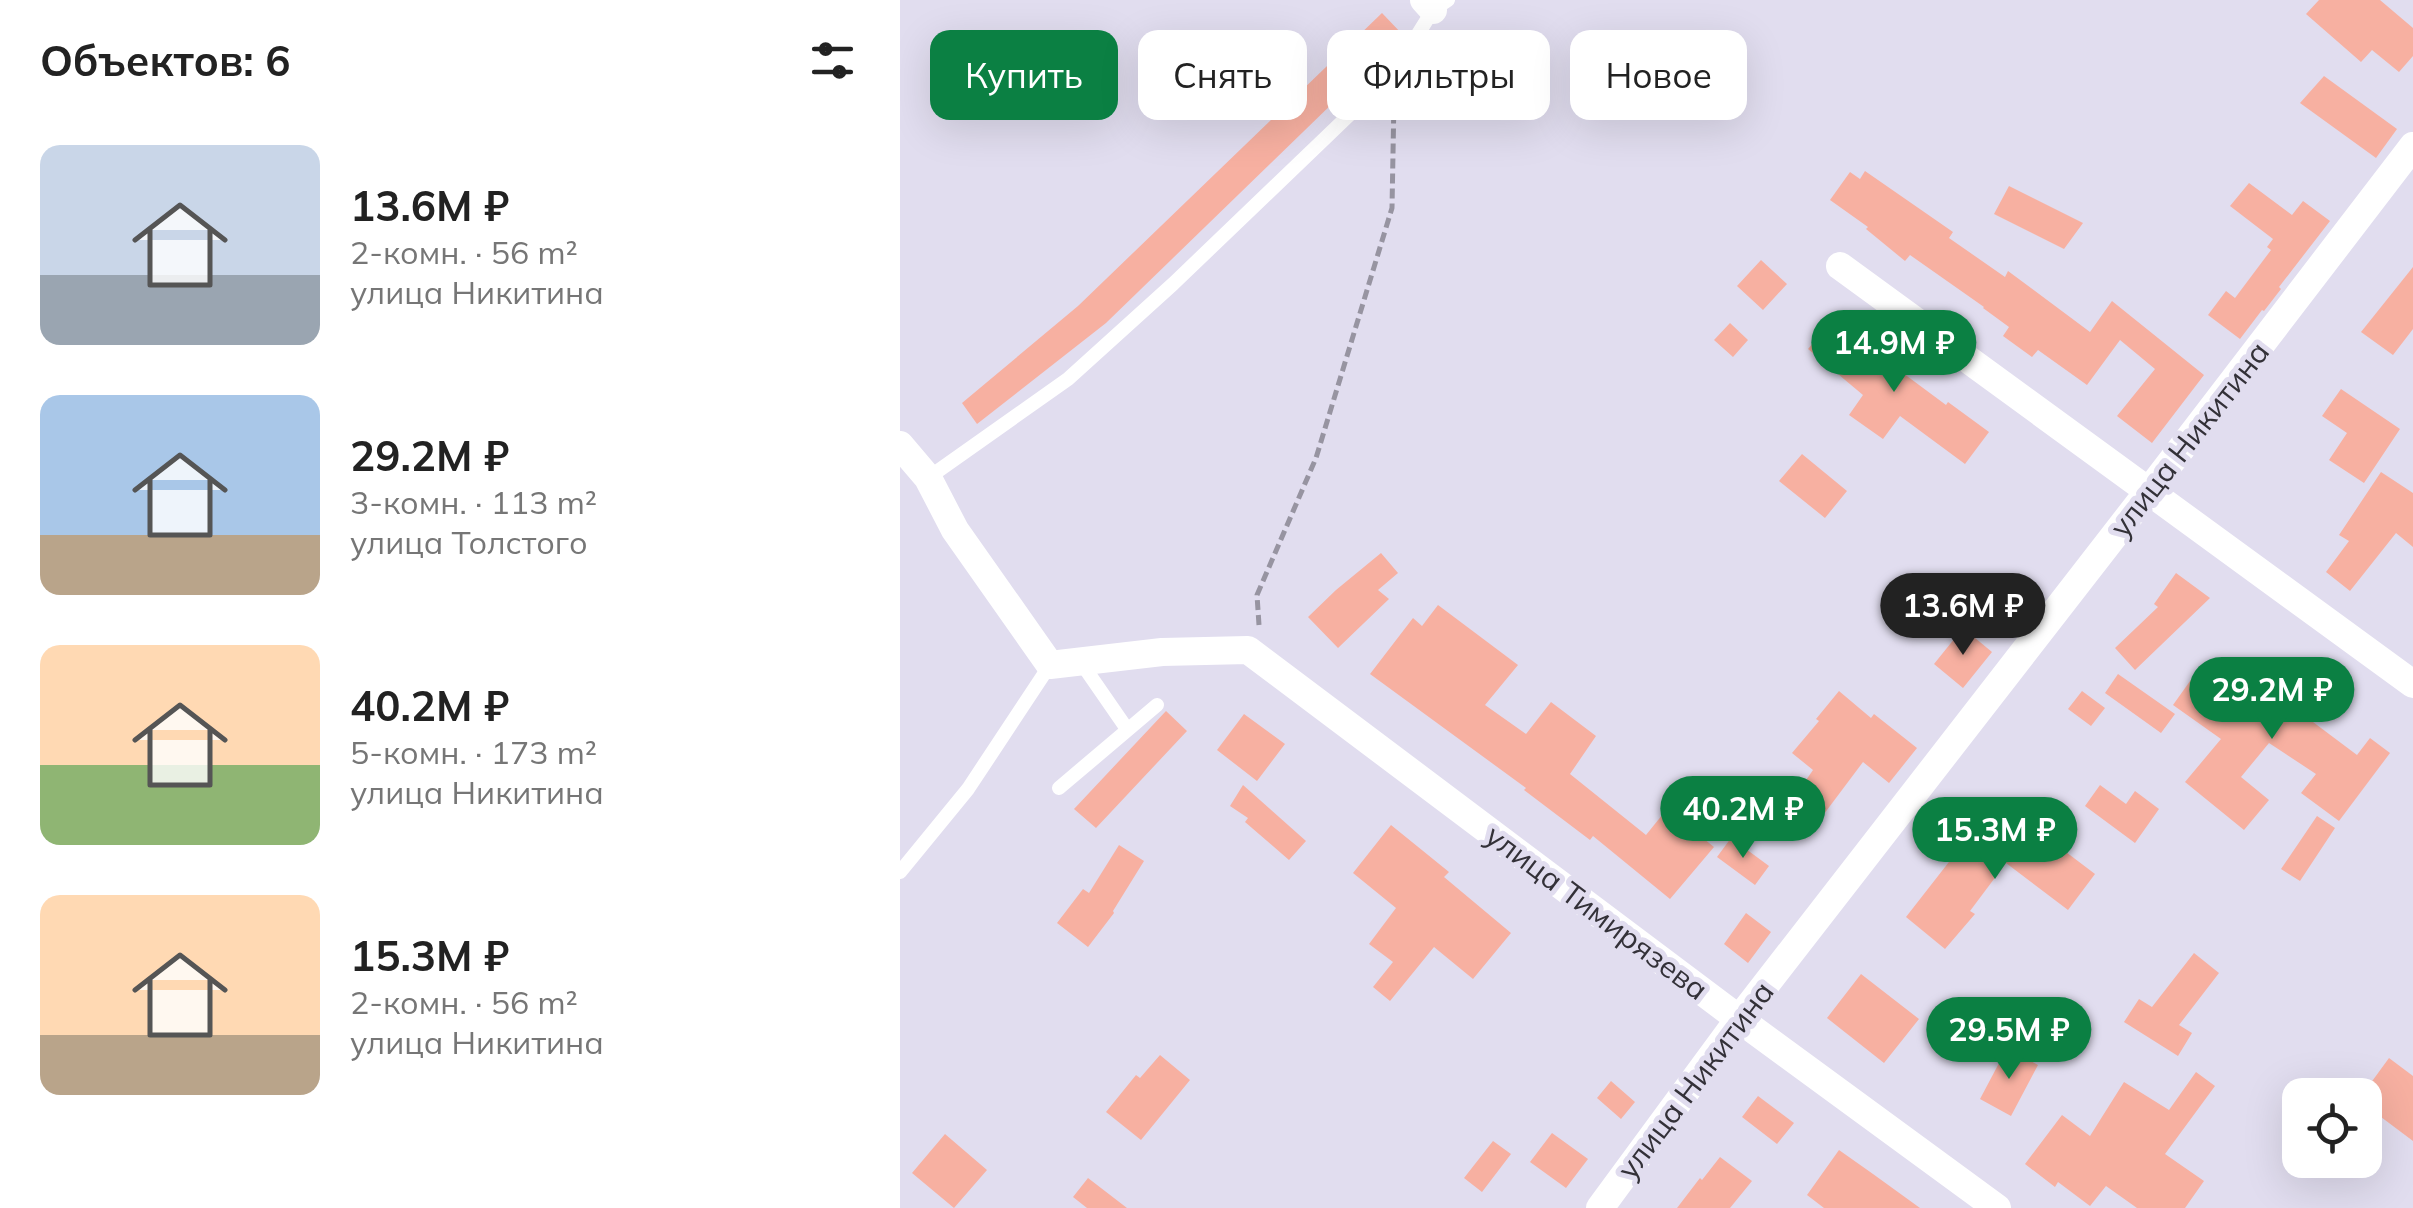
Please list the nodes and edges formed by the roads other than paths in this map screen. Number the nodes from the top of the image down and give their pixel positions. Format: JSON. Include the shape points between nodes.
{"nodes":[{"id":1,"x":1435,"y":3,"type":"edge"},
{"id":2,"x":2413,"y":146,"type":"edge"},
{"id":3,"x":1840,"y":266,"type":"dead end"},
{"id":4,"x":900,"y":444,"type":"edge"},
{"id":5,"x":928,"y":478,"type":"junction"},
{"id":6,"x":2148,"y":492,"type":"junction"},
{"id":7,"x":1080,"y":662,"type":"junction"},
{"id":8,"x":1050,"y":665,"type":"junction"},
{"id":9,"x":2413,"y":684,"type":"edge"},
{"id":10,"x":1157,"y":705,"type":"dead end"},
{"id":11,"x":1126,"y":729,"type":"junction"},
{"id":12,"x":1060,"y":788,"type":"dead end"},
{"id":13,"x":900,"y":872,"type":"edge"},
{"id":14,"x":1739,"y":1019,"type":"junction"},
{"id":15,"x":1600,"y":1208,"type":"edge"},
{"id":16,"x":1997,"y":1208,"type":"edge"}],
"edges":[{"from":1,"to":5,"type":"lane","via":[[1395,71],[1174,284],[1068,379]]},
{"from":2,"to":6,"type":"street","name":"улица Никитина"},
{"from":3,"to":6,"type":"street"},
{"from":4,"to":5,"type":"street"},
{"from":5,"to":8,"type":"street","via":[[954,530]]},
{"from":6,"to":9,"type":"street"},
{"from":6,"to":14,"type":"street","name":"улица Никитина"},
{"from":7,"to":8,"type":"street"},
{"from":7,"to":11,"type":"lane"},
{"from":7,"to":14,"type":"street","name":"улица Тимирязева","via":[[1162,652],[1255,656]]},
{"from":8,"to":13,"type":"lane","via":[[968,789]]},
{"from":10,"to":11,"type":"lane"},
{"from":11,"to":12,"type":"lane"},
{"from":14,"to":15,"type":"street","name":"улица Никитина"},
{"from":14,"to":16,"type":"street","name":"улица Тимирязева"}]}
